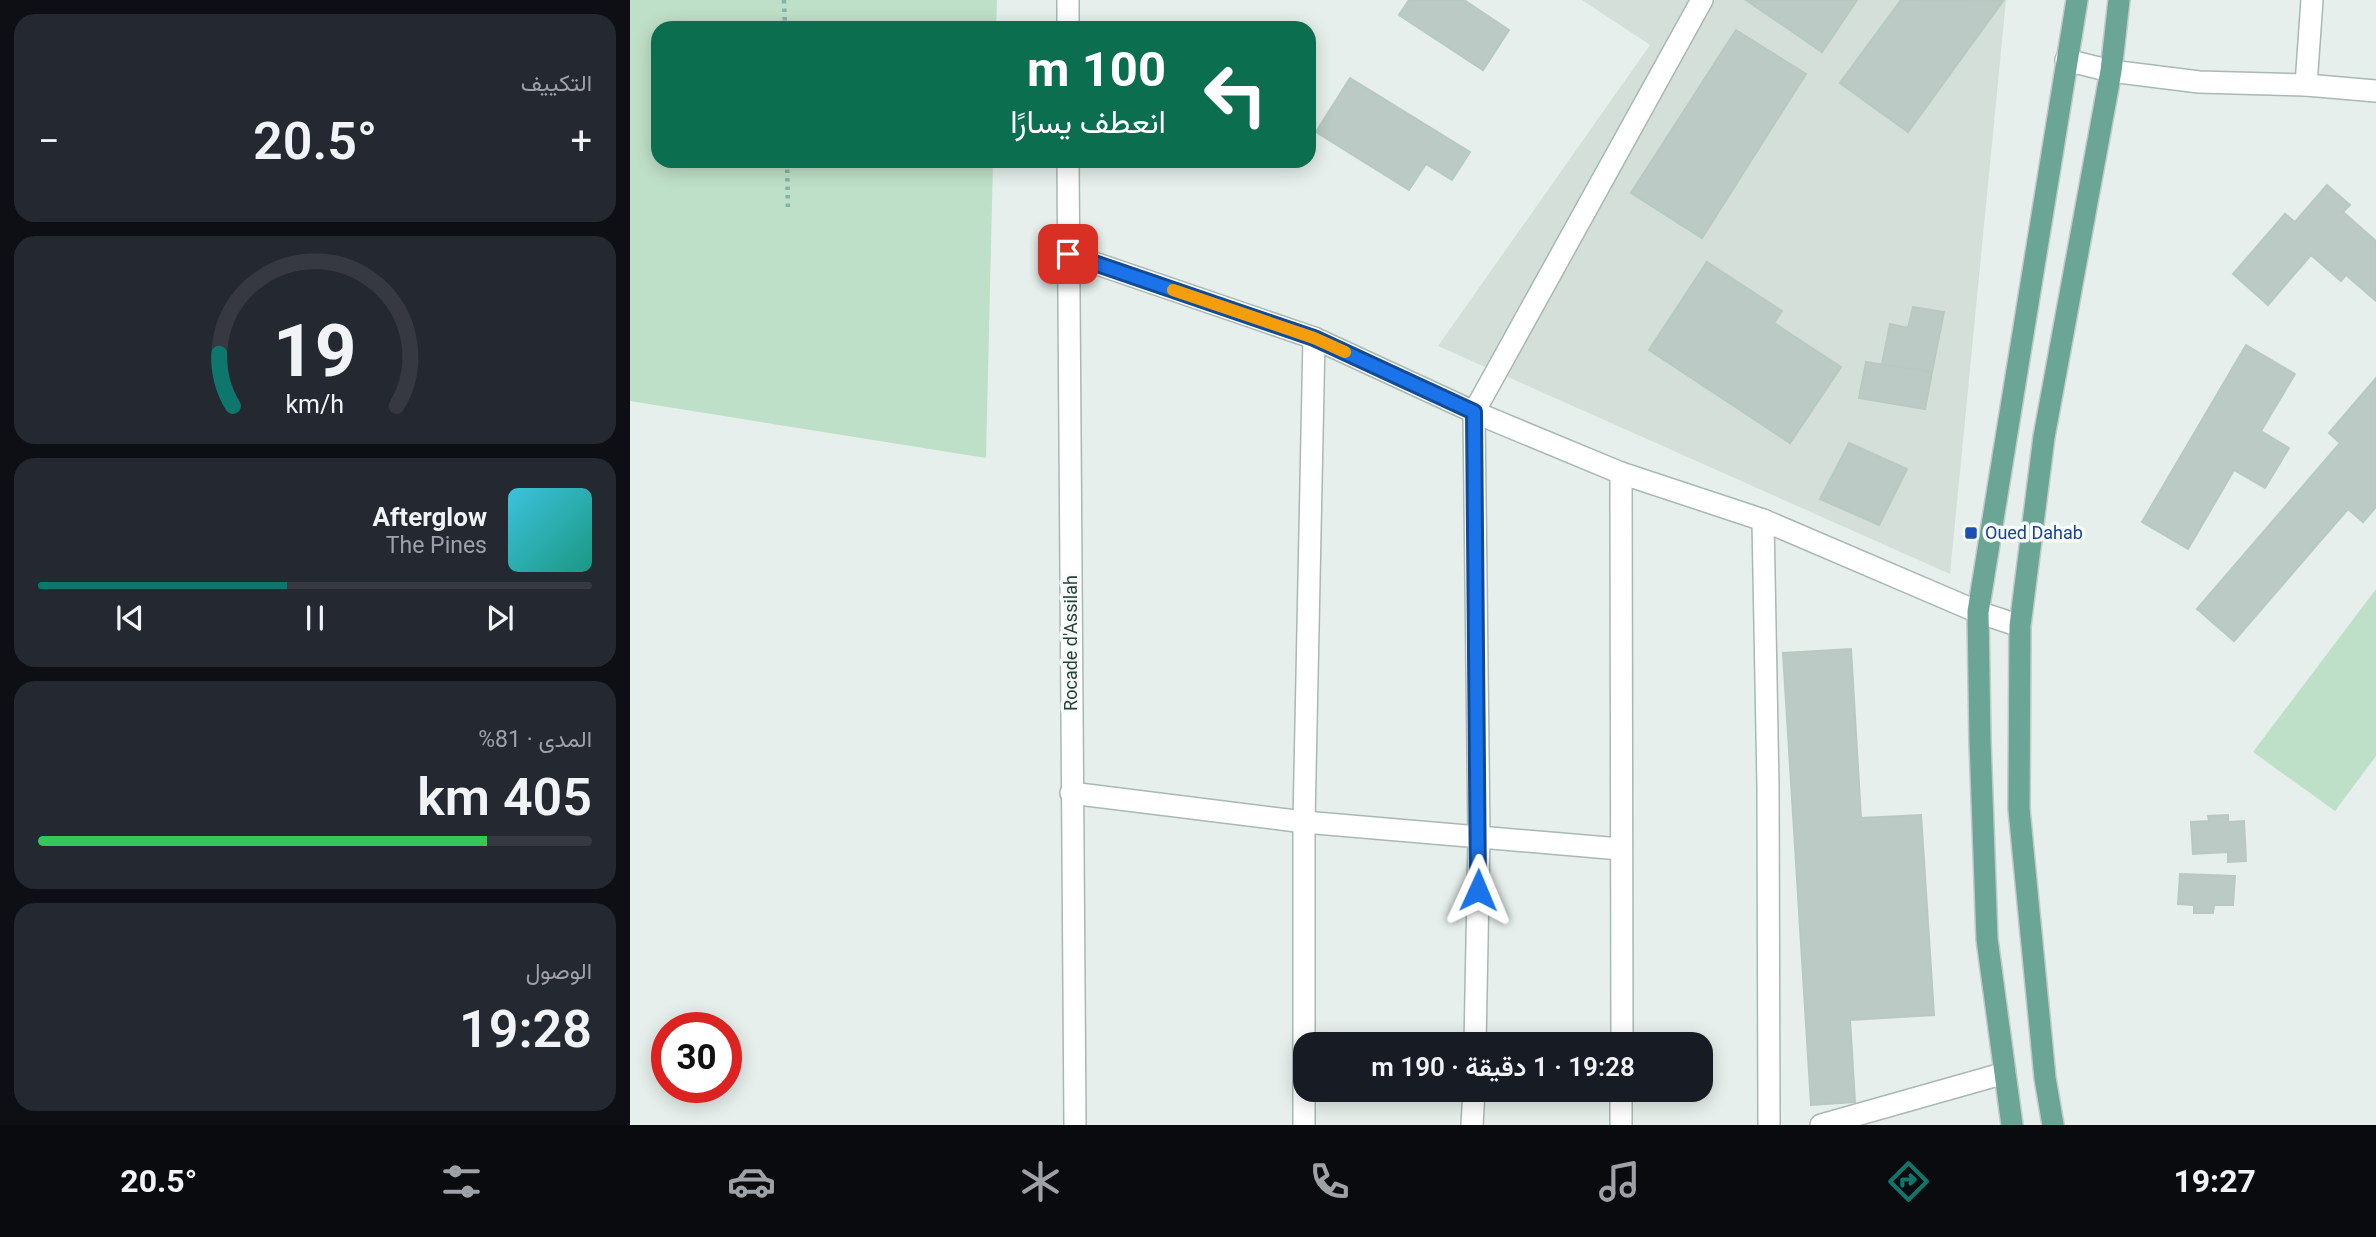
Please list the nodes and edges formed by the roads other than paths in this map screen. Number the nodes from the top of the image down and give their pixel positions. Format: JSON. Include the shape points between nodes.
{"nodes":[{"id":1,"x":1068,"y":0,"type":"edge"},
{"id":2,"x":1702,"y":0,"type":"edge"},
{"id":3,"x":2077,"y":0,"type":"edge"},
{"id":4,"x":2119,"y":0,"type":"edge"},
{"id":5,"x":2312,"y":0,"type":"edge"},
{"id":6,"x":1068,"y":21,"type":"edge"},
{"id":7,"x":2066,"y":60,"type":"junction"},
{"id":8,"x":2111,"y":71,"type":"junction"},
{"id":9,"x":2306,"y":85,"type":"junction"},
{"id":10,"x":2376,"y":91,"type":"edge"},
{"id":11,"x":1068,"y":168,"type":"edge"},
{"id":12,"x":1068,"y":254,"type":"junction"},
{"id":13,"x":1314,"y":338,"type":"junction"},
{"id":14,"x":1474,"y":412,"type":"junction"},
{"id":15,"x":1621,"y":473,"type":"junction"},
{"id":16,"x":1763,"y":520,"type":"junction"},
{"id":17,"x":1978,"y":612,"type":"junction"},
{"id":18,"x":2020,"y":626,"type":"junction"},
{"id":19,"x":1072,"y":793,"type":"junction"},
{"id":20,"x":1304,"y":822,"type":"junction"},
{"id":21,"x":1479,"y":838,"type":"junction"},
{"id":22,"x":1620,"y":849,"type":"junction"},
{"id":23,"x":1475,"y":1032,"type":"edge"},
{"id":24,"x":1622,"y":1032,"type":"edge"},
{"id":25,"x":2005,"y":1073,"type":"junction"},
{"id":26,"x":1473,"y":1102,"type":"edge"},
{"id":27,"x":1621,"y":1102,"type":"edge"},
{"id":28,"x":1075,"y":1125,"type":"edge"},
{"id":29,"x":1304,"y":1125,"type":"edge"},
{"id":30,"x":1472,"y":1125,"type":"edge"},
{"id":31,"x":1621,"y":1125,"type":"edge"},
{"id":32,"x":1769,"y":1125,"type":"edge"},
{"id":33,"x":1821,"y":1125,"type":"edge"},
{"id":34,"x":2012,"y":1125,"type":"edge"},
{"id":35,"x":2053,"y":1125,"type":"edge"}],
"edges":[{"from":1,"to":6,"type":"street"},
{"from":2,"to":14,"type":"street"},
{"from":3,"to":7,"type":"main road"},
{"from":4,"to":8,"type":"main road"},
{"from":5,"to":9,"type":"street"},
{"from":7,"to":8,"type":"street"},
{"from":7,"to":17,"type":"main road"},
{"from":8,"to":9,"type":"street","via":[[2199,82]]},
{"from":8,"to":18,"type":"main road","via":[[2044,437]]},
{"from":9,"to":10,"type":"street"},
{"from":11,"to":12,"type":"street","name":"Rocade d'Assilah"},
{"from":12,"to":13,"type":"street"},
{"from":12,"to":19,"type":"street","name":"Rocade d'Assilah"},
{"from":13,"to":14,"type":"street"},
{"from":13,"to":20,"type":"street"},
{"from":14,"to":15,"type":"street"},
{"from":14,"to":21,"type":"street"},
{"from":15,"to":16,"type":"street"},
{"from":15,"to":22,"type":"street"},
{"from":16,"to":17,"type":"street"},
{"from":16,"to":32,"type":"street"},
{"from":17,"to":18,"type":"street"},
{"from":17,"to":25,"type":"main road","via":[[1987,939]]},
{"from":18,"to":35,"type":"main road","via":[[2019,809],[2043,1066]]},
{"from":19,"to":20,"type":"street"},
{"from":19,"to":28,"type":"street","name":"Rocade d'Assilah"},
{"from":20,"to":21,"type":"street"},
{"from":20,"to":29,"type":"street"},
{"from":21,"to":22,"type":"street"},
{"from":21,"to":23,"type":"street"},
{"from":22,"to":24,"type":"street"},
{"from":25,"to":33,"type":"street"},
{"from":25,"to":34,"type":"main road"},
{"from":26,"to":30,"type":"street"},
{"from":27,"to":31,"type":"street"}]}
